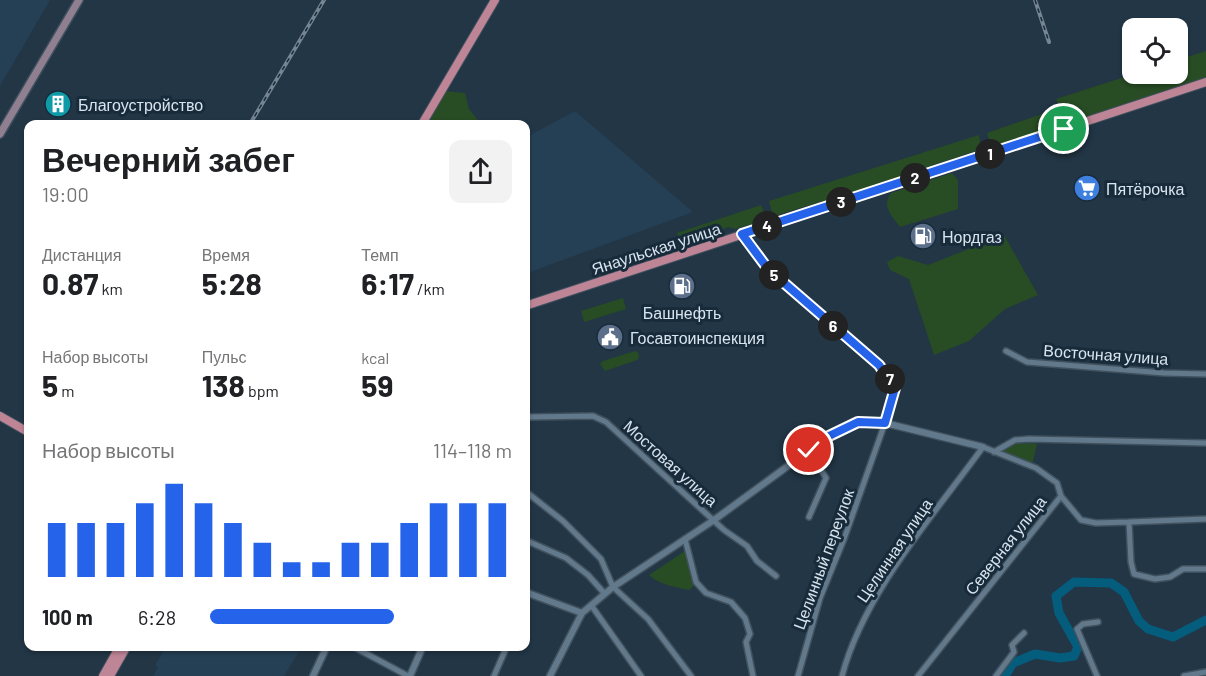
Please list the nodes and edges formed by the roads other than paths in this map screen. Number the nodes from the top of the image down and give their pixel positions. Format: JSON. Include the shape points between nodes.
{"nodes":[{"id":1,"x":79,"y":0,"type":"edge"},
{"id":2,"x":495,"y":0,"type":"edge"},
{"id":3,"x":1206,"y":82,"type":"edge"},
{"id":4,"x":424,"y":120,"type":"edge"},
{"id":5,"x":0,"y":134,"type":"edge"},
{"id":6,"x":742,"y":234,"type":"junction"},
{"id":7,"x":530,"y":304,"type":"edge"},
{"id":8,"x":1006,"y":351,"type":"dead end"},
{"id":9,"x":1206,"y":374,"type":"edge"},
{"id":10,"x":0,"y":416,"type":"edge"},
{"id":11,"x":530,"y":417,"type":"edge"},
{"id":12,"x":885,"y":423,"type":"junction"},
{"id":13,"x":24,"y":430,"type":"edge"},
{"id":14,"x":1206,"y":442,"type":"edge"},
{"id":15,"x":983,"y":447,"type":"junction"},
{"id":16,"x":809,"y":450,"type":"junction"},
{"id":17,"x":994,"y":452,"type":"junction"},
{"id":18,"x":530,"y":495,"type":"edge"},
{"id":19,"x":1061,"y":496,"type":"junction"},
{"id":20,"x":810,"y":517,"type":"dead end"},
{"id":21,"x":1206,"y":519,"type":"edge"},
{"id":22,"x":714,"y":520,"type":"junction"},
{"id":23,"x":1129,"y":522,"type":"junction"},
{"id":24,"x":685,"y":539,"type":"junction"},
{"id":25,"x":530,"y":542,"type":"edge"},
{"id":26,"x":1206,"y":569,"type":"edge"},
{"id":27,"x":776,"y":576,"type":"dead end"},
{"id":28,"x":613,"y":587,"type":"junction"},
{"id":29,"x":530,"y":594,"type":"edge"},
{"id":30,"x":605,"y":594,"type":"junction"},
{"id":31,"x":591,"y":605,"type":"junction"},
{"id":32,"x":582,"y":613,"type":"junction"},
{"id":33,"x":1098,"y":622,"type":"dead end"},
{"id":34,"x":1024,"y":633,"type":"dead end"},
{"id":35,"x":117,"y":651,"type":"edge"},
{"id":36,"x":124,"y":651,"type":"edge"},
{"id":37,"x":325,"y":651,"type":"edge"},
{"id":38,"x":362,"y":651,"type":"edge"},
{"id":39,"x":421,"y":651,"type":"edge"},
{"id":40,"x":505,"y":651,"type":"edge"},
{"id":41,"x":1206,"y":672,"type":"edge"},
{"id":42,"x":103,"y":676,"type":"edge"},
{"id":43,"x":110,"y":676,"type":"edge"},
{"id":44,"x":313,"y":676,"type":"edge"},
{"id":45,"x":409,"y":676,"type":"edge"},
{"id":46,"x":494,"y":676,"type":"edge"},
{"id":47,"x":550,"y":676,"type":"edge"},
{"id":48,"x":641,"y":676,"type":"edge"},
{"id":49,"x":691,"y":676,"type":"edge"},
{"id":50,"x":753,"y":676,"type":"edge"},
{"id":51,"x":798,"y":676,"type":"edge"},
{"id":52,"x":842,"y":676,"type":"edge"},
{"id":53,"x":918,"y":676,"type":"edge"},
{"id":54,"x":996,"y":676,"type":"edge"},
{"id":55,"x":1097,"y":676,"type":"edge"},
{"id":56,"x":1184,"y":676,"type":"edge"}],
"edges":[{"from":1,"to":5,"type":"main road"},
{"from":2,"to":4,"type":"main road"},
{"from":3,"to":6,"type":"main road","name":"Янаульская улица"},
{"from":6,"to":7,"type":"main road","name":"Янаульская улица"},
{"from":6,"to":12,"type":"street","via":[[768,269],[890,379],[895,388]]},
{"from":8,"to":9,"type":"street","name":"Восточная улица","via":[[1027,362]]},
{"from":10,"to":13,"type":"main road"},
{"from":11,"to":22,"type":"street","name":"Мостовая улица","via":[[593,417],[606,422]]},
{"from":12,"to":15,"type":"street"},
{"from":12,"to":16,"type":"street","via":[[858,422]]},
{"from":12,"to":51,"type":"street","name":"Целинный переулок","via":[[820,598]]},
{"from":14,"to":17,"type":"street","via":[[1029,439],[1015,440]]},
{"from":15,"to":17,"type":"street"},
{"from":15,"to":52,"type":"street","name":"Целинная улица","via":[[874,598]]},
{"from":16,"to":20,"type":"street","via":[[826,478]]},
{"from":16,"to":22,"type":"street"},
{"from":17,"to":19,"type":"street","via":[[1035,468],[1057,483]]},
{"from":18,"to":28,"type":"street","via":[[601,559]]},
{"from":19,"to":23,"type":"street","name":"Северная улица","via":[[1081,519],[1096,523]]},
{"from":19,"to":53,"type":"street","name":"Северная улица"},
{"from":21,"to":23,"type":"street","name":"Северная улица"},
{"from":22,"to":24,"type":"street"},
{"from":22,"to":27,"type":"street","name":"Мостовая улица"},
{"from":23,"to":26,"type":"street","via":[[1134,574],[1155,579],[1170,577],[1183,569]]},
{"from":24,"to":28,"type":"street"},
{"from":24,"to":50,"type":"street","via":[[696,582],[706,593],[731,602],[745,618]]},
{"from":25,"to":30,"type":"street","via":[[566,558]]},
{"from":28,"to":30,"type":"street"},
{"from":28,"to":49,"type":"street","via":[[648,619]]},
{"from":29,"to":32,"type":"street"},
{"from":30,"to":31,"type":"street"},
{"from":31,"to":32,"type":"street"},
{"from":31,"to":48,"type":"street"},
{"from":32,"to":47,"type":"street"},
{"from":33,"to":55,"type":"street","via":[[1077,629]]},
{"from":34,"to":54,"type":"street","via":[[1012,645],[1014,652]]},
{"from":35,"to":42,"type":"main road"},
{"from":36,"to":43,"type":"main road"},
{"from":37,"to":44,"type":"street"},
{"from":38,"to":45,"type":"street"},
{"from":39,"to":45,"type":"street"},
{"from":40,"to":46,"type":"street"},
{"from":41,"to":56,"type":"street"}]}
